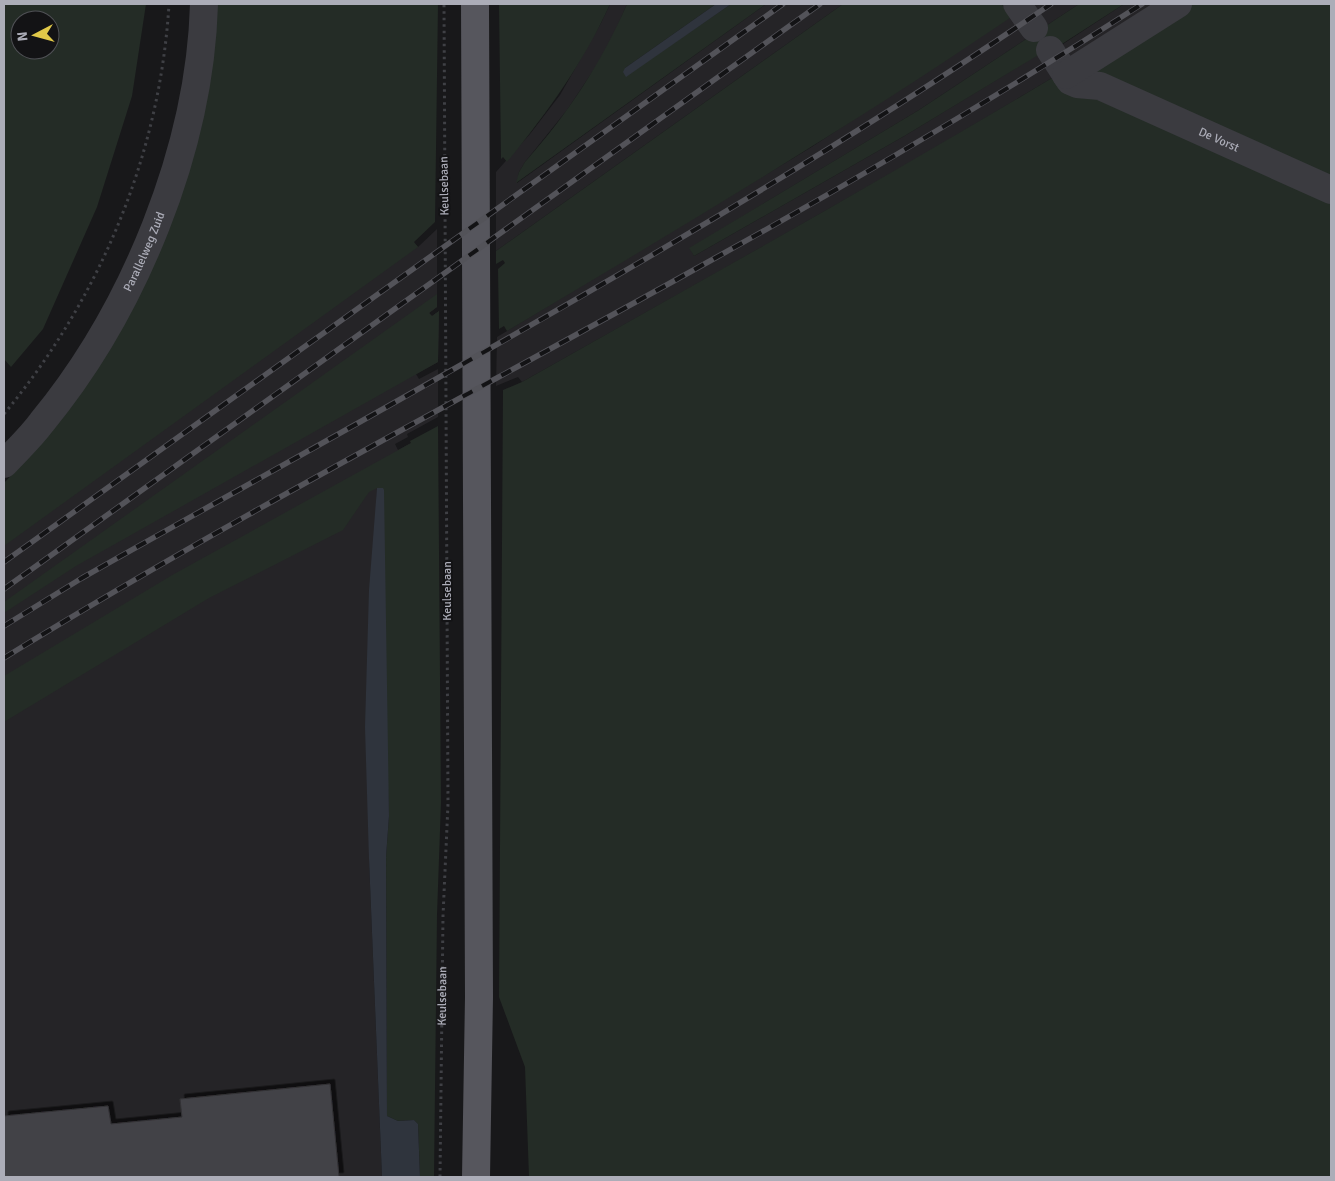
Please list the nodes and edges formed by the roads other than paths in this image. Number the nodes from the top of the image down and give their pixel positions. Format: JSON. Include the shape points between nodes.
{"nodes":[{"id":1,"x":204,"y":4,"type":"edge"},
{"id":2,"x":475,"y":4,"type":"edge"},
{"id":3,"x":1016,"y":4,"type":"edge"},
{"id":4,"x":1178,"y":4,"type":"edge"},
{"id":5,"x":1034,"y":28,"type":"dead end"},
{"id":6,"x":1050,"y":50,"type":"dead end"},
{"id":7,"x":1066,"y":75,"type":"junction"},
{"id":8,"x":1331,"y":190,"type":"edge"},
{"id":9,"x":4,"y":464,"type":"edge"},
{"id":10,"x":476,"y":1177,"type":"edge"}],
"edges":[{"from":1,"to":9,"type":"street","name":"Parallelweg Zuid","via":[[198,72],[188,120],[172,181],[151,237],[123,295],[73,381],[42,423]]},
{"from":2,"to":10,"type":"main road","via":[[479,997]]},
{"from":3,"to":5,"type":"street"},
{"from":4,"to":7,"type":"street"},
{"from":6,"to":7,"type":"street"},
{"from":7,"to":8,"type":"street","name":"De Vorst","via":[[1074,83],[1106,88]]}]}
